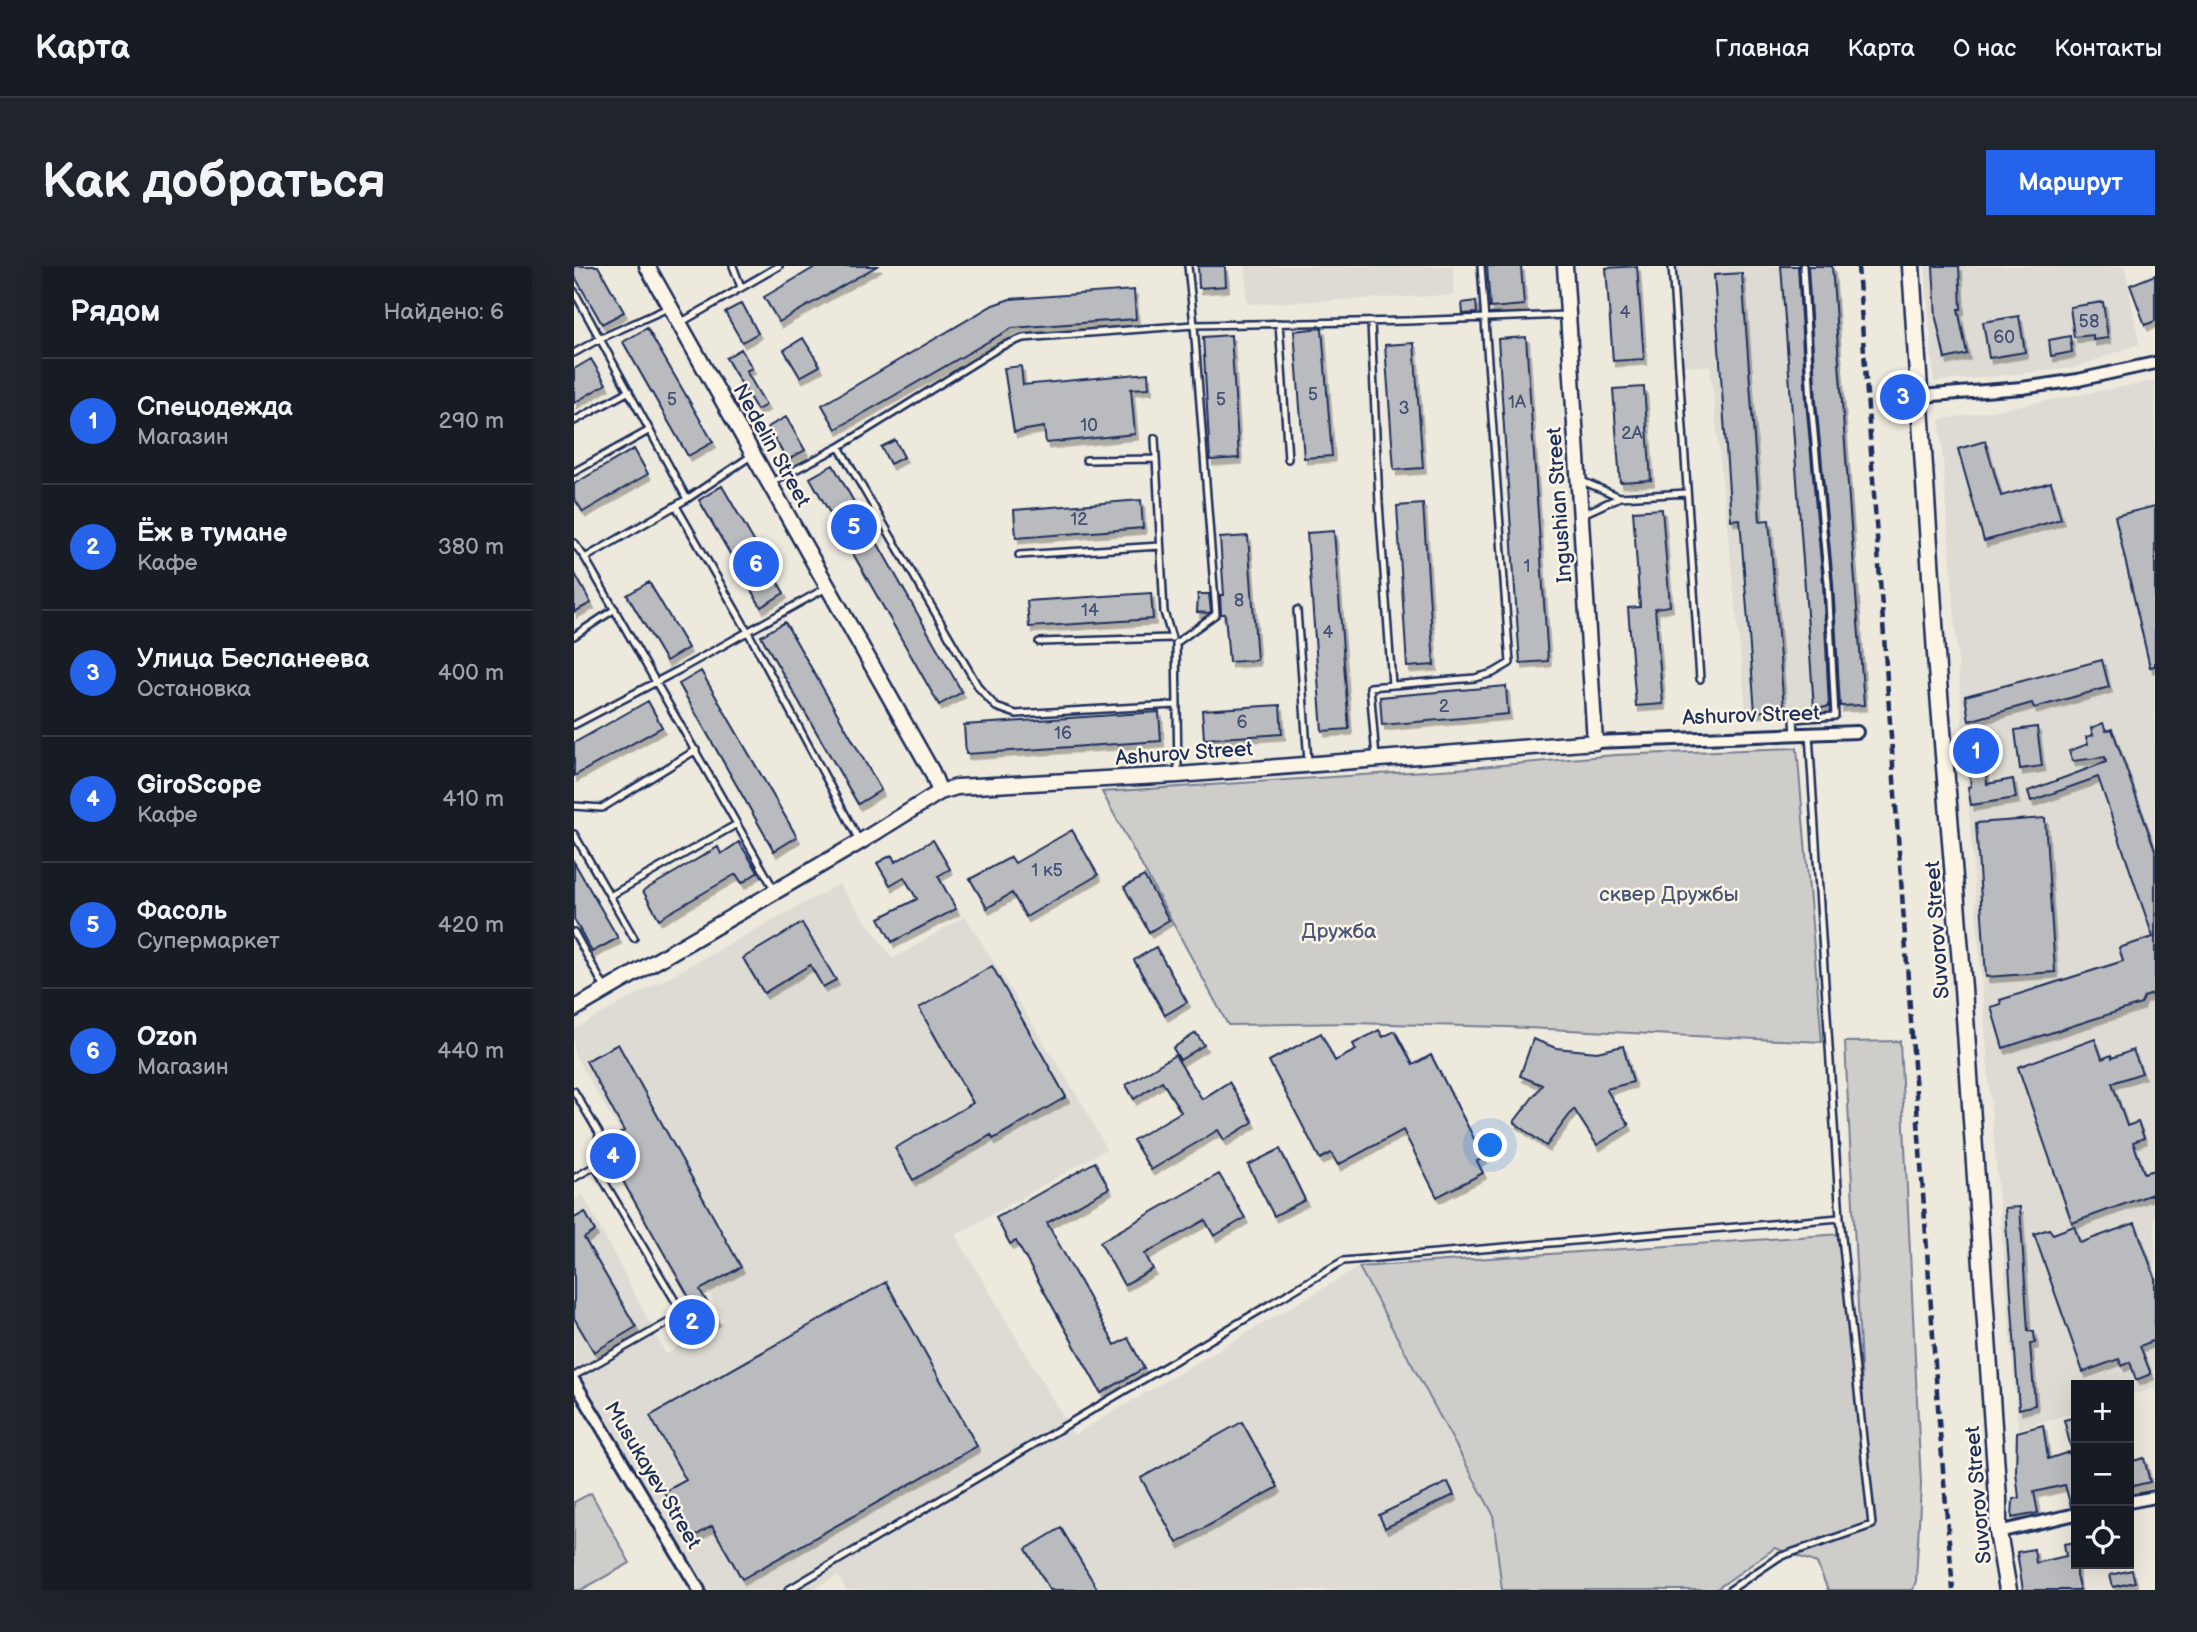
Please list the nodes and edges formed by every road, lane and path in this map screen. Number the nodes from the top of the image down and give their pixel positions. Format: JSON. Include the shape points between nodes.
{"nodes":[{"id":1,"x":648,"y":266,"type":"edge"},
{"id":2,"x":733,"y":266,"type":"edge"},
{"id":3,"x":779,"y":266,"type":"edge"},
{"id":4,"x":1188,"y":266,"type":"edge"},
{"id":5,"x":1481,"y":266,"type":"edge"},
{"id":6,"x":1565,"y":266,"type":"edge"},
{"id":7,"x":1672,"y":266,"type":"edge"},
{"id":8,"x":1803,"y":266,"type":"edge"},
{"id":9,"x":1911,"y":266,"type":"edge"},
{"id":10,"x":741,"y":287,"type":"junction"},
{"id":11,"x":574,"y":291,"type":"edge"},
{"id":12,"x":670,"y":307,"type":"junction"},
{"id":13,"x":1569,"y":315,"type":"junction"},
{"id":14,"x":1485,"y":318,"type":"junction"},
{"id":15,"x":1371,"y":322,"type":"junction"},
{"id":16,"x":680,"y":323,"type":"junction"},
{"id":17,"x":1279,"y":323,"type":"junction"},
{"id":18,"x":1194,"y":325,"type":"junction"},
{"id":19,"x":601,"y":338,"type":"junction"},
{"id":20,"x":574,"y":353,"type":"edge"},
{"id":21,"x":2155,"y":363,"type":"edge"},
{"id":22,"x":629,"y":391,"type":"junction"},
{"id":23,"x":1921,"y":396,"type":"junction"},
{"id":24,"x":574,"y":421,"type":"edge"},
{"id":25,"x":650,"y":430,"type":"junction"},
{"id":26,"x":1155,"y":438,"type":"dead end"},
{"id":27,"x":839,"y":447,"type":"junction"},
{"id":28,"x":753,"y":454,"type":"junction"},
{"id":29,"x":1156,"y":459,"type":"junction"},
{"id":30,"x":1288,"y":459,"type":"dead end"},
{"id":31,"x":1086,"y":460,"type":"dead end"},
{"id":32,"x":574,"y":471,"type":"edge"},
{"id":33,"x":1578,"y":480,"type":"junction"},
{"id":34,"x":769,"y":483,"type":"junction"},
{"id":35,"x":1687,"y":493,"type":"junction"},
{"id":36,"x":1620,"y":498,"type":"junction"},
{"id":37,"x":687,"y":499,"type":"junction"},
{"id":38,"x":676,"y":506,"type":"junction"},
{"id":39,"x":1581,"y":515,"type":"junction"},
{"id":40,"x":574,"y":543,"type":"edge"},
{"id":41,"x":1160,"y":546,"type":"junction"},
{"id":42,"x":1019,"y":555,"type":"dead end"},
{"id":43,"x":585,"y":558,"type":"junction"},
{"id":44,"x":829,"y":586,"type":"junction"},
{"id":45,"x":615,"y":610,"type":"junction"},
{"id":46,"x":1297,"y":610,"type":"dead end"},
{"id":47,"x":747,"y":630,"type":"junction"},
{"id":48,"x":574,"y":636,"type":"edge"},
{"id":49,"x":1174,"y":641,"type":"junction"},
{"id":50,"x":1039,"y":642,"type":"dead end"},
{"id":51,"x":1700,"y":678,"type":"dead end"},
{"id":52,"x":655,"y":681,"type":"junction"},
{"id":53,"x":1392,"y":685,"type":"junction"},
{"id":54,"x":1175,"y":705,"type":"junction"},
{"id":55,"x":574,"y":725,"type":"edge"},
{"id":56,"x":1857,"y":732,"type":"dead end"},
{"id":57,"x":1795,"y":734,"type":"junction"},
{"id":58,"x":1809,"y":734,"type":"junction"},
{"id":59,"x":1595,"y":742,"type":"junction"},
{"id":60,"x":696,"y":750,"type":"junction"},
{"id":61,"x":1376,"y":759,"type":"junction"},
{"id":62,"x":1308,"y":765,"type":"junction"},
{"id":63,"x":1178,"y":775,"type":"junction"},
{"id":64,"x":940,"y":792,"type":"junction"},
{"id":65,"x":574,"y":806,"type":"edge"},
{"id":66,"x":737,"y":824,"type":"junction"},
{"id":67,"x":574,"y":834,"type":"edge"},
{"id":68,"x":860,"y":842,"type":"junction"},
{"id":69,"x":776,"y":892,"type":"junction"},
{"id":70,"x":610,"y":897,"type":"junction"},
{"id":71,"x":574,"y":932,"type":"edge"},
{"id":72,"x":634,"y":938,"type":"dead end"},
{"id":73,"x":606,"y":990,"type":"junction"},
{"id":74,"x":574,"y":1009,"type":"edge"},
{"id":75,"x":574,"y":1091,"type":"edge"},
{"id":76,"x":595,"y":1166,"type":"junction"},
{"id":77,"x":574,"y":1178,"type":"edge"},
{"id":78,"x":1840,"y":1218,"type":"junction"},
{"id":79,"x":574,"y":1378,"type":"edge"},
{"id":80,"x":2155,"y":1497,"type":"edge"},
{"id":81,"x":2134,"y":1501,"type":"edge"},
{"id":82,"x":2071,"y":1515,"type":"edge"},
{"id":83,"x":1998,"y":1532,"type":"junction"},
{"id":84,"x":699,"y":1590,"type":"edge"},
{"id":85,"x":788,"y":1590,"type":"edge"},
{"id":86,"x":1730,"y":1590,"type":"edge"},
{"id":87,"x":2008,"y":1590,"type":"edge"}],
"edges":[{"from":1,"to":12,"type":"street","name":"Nedelin Street"},
{"from":2,"to":10,"type":"lane"},
{"from":3,"to":10,"type":"lane"},
{"from":4,"to":18,"type":"lane"},
{"from":5,"to":14,"type":"lane"},
{"from":6,"to":13,"type":"street","name":"Ingushian Street"},
{"from":7,"to":35,"type":"lane"},
{"from":8,"to":57,"type":"lane","via":[[1835,716],[1794,719]]},
{"from":9,"to":23,"type":"main road","name":"Suvorov Street"},
{"from":10,"to":16,"type":"lane"},
{"from":11,"to":19,"type":"lane"},
{"from":12,"to":16,"type":"street","name":"Nedelin Street"},
{"from":12,"to":19,"type":"lane"},
{"from":13,"to":14,"type":"lane"},
{"from":13,"to":33,"type":"street","name":"Ingushian Street"},
{"from":14,"to":15,"type":"lane"},
{"from":14,"to":53,"type":"lane","via":[[1510,663],[1475,678]]},
{"from":15,"to":17,"type":"lane"},
{"from":15,"to":53,"type":"lane"},
{"from":16,"to":28,"type":"street","name":"Nedelin Street"},
{"from":17,"to":18,"type":"lane"},
{"from":17,"to":30,"type":"lane"},
{"from":18,"to":27,"type":"lane","via":[[1023,338],[1000,346]]},
{"from":18,"to":49,"type":"lane","via":[[1216,614]]},
{"from":19,"to":20,"type":"lane"},
{"from":19,"to":22,"type":"lane"},
{"from":21,"to":23,"type":"street","via":[[2022,388]]},
{"from":22,"to":24,"type":"lane"},
{"from":22,"to":25,"type":"lane"},
{"from":23,"to":83,"type":"main road","name":"Suvorov Street"},
{"from":25,"to":32,"type":"lane"},
{"from":25,"to":37,"type":"lane"},
{"from":26,"to":29,"type":"lane"},
{"from":27,"to":34,"type":"lane"},
{"from":27,"to":54,"type":"lane","via":[[979,688],[996,707],[1016,714]]},
{"from":28,"to":34,"type":"street","name":"Nedelin Street"},
{"from":28,"to":37,"type":"lane"},
{"from":29,"to":31,"type":"lane"},
{"from":29,"to":41,"type":"lane"},
{"from":33,"to":36,"type":"lane"},
{"from":33,"to":39,"type":"street","name":"Ingushian Street"},
{"from":34,"to":44,"type":"street","name":"Nedelin Street"},
{"from":35,"to":36,"type":"lane"},
{"from":35,"to":51,"type":"lane"},
{"from":36,"to":39,"type":"lane"},
{"from":37,"to":38,"type":"lane"},
{"from":38,"to":43,"type":"lane"},
{"from":38,"to":47,"type":"lane"},
{"from":39,"to":59,"type":"street","name":"Ingushian Street"},
{"from":40,"to":43,"type":"lane"},
{"from":41,"to":42,"type":"lane"},
{"from":41,"to":49,"type":"lane","via":[[1164,612]]},
{"from":43,"to":45,"type":"lane"},
{"from":44,"to":47,"type":"lane"},
{"from":44,"to":64,"type":"street","name":"Nedelin Street"},
{"from":45,"to":48,"type":"lane"},
{"from":45,"to":52,"type":"lane"},
{"from":46,"to":62,"type":"lane"},
{"from":47,"to":52,"type":"lane"},
{"from":47,"to":68,"type":"lane"},
{"from":49,"to":50,"type":"lane"},
{"from":49,"to":54,"type":"lane"},
{"from":52,"to":55,"type":"lane"},
{"from":52,"to":60,"type":"lane"},
{"from":53,"to":61,"type":"lane","via":[[1370,687]]},
{"from":54,"to":63,"type":"lane"},
{"from":56,"to":58,"type":"street","name":"Ashurov Street"},
{"from":57,"to":58,"type":"street","name":"Ashurov Street"},
{"from":57,"to":59,"type":"street","name":"Ashurov Street"},
{"from":58,"to":78,"type":"lane"},
{"from":59,"to":61,"type":"street","name":"Ashurov Street"},
{"from":60,"to":65,"type":"lane","via":[[601,808]]},
{"from":60,"to":66,"type":"lane"},
{"from":61,"to":62,"type":"street","name":"Ashurov Street"},
{"from":62,"to":63,"type":"street","name":"Ashurov Street"},
{"from":63,"to":64,"type":"street","name":"Ashurov Street"},
{"from":64,"to":68,"type":"street","name":"Ashurov Street"},
{"from":66,"to":69,"type":"lane"},
{"from":66,"to":70,"type":"lane"},
{"from":67,"to":70,"type":"lane"},
{"from":68,"to":69,"type":"street","name":"Ashurov Street"},
{"from":69,"to":73,"type":"street","name":"Ashurov Street"},
{"from":70,"to":72,"type":"lane"},
{"from":71,"to":73,"type":"lane"},
{"from":73,"to":74,"type":"street","name":"Ashurov Street"},
{"from":75,"to":76,"type":"lane","via":[[599,1133]]},
{"from":76,"to":77,"type":"lane"},
{"from":76,"to":79,"type":"lane","via":[[683,1314]]},
{"from":78,"to":85,"type":"lane","via":[[1343,1261]]},
{"from":78,"to":86,"type":"lane","via":[[1872,1525],[1779,1557]]},
{"from":79,"to":84,"type":"street","name":"Musukayev Street"},
{"from":80,"to":81,"type":"street"},
{"from":82,"to":83,"type":"street"},
{"from":83,"to":87,"type":"main road","name":"Suvorov Street"}]}
